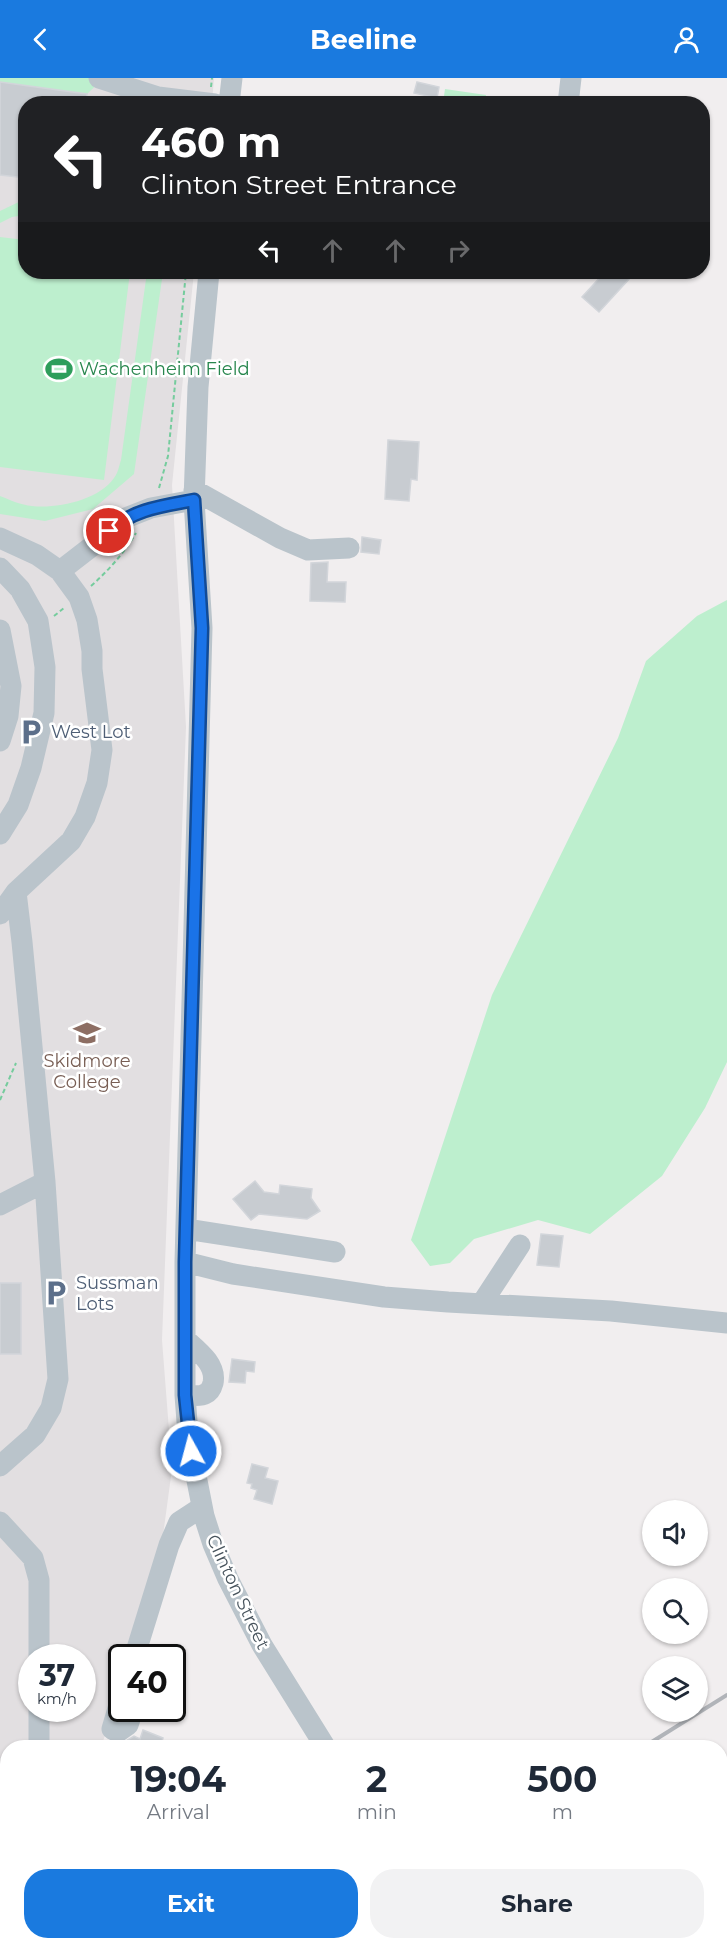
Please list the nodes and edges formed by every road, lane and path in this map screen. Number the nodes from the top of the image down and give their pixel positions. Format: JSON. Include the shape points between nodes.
{"nodes":[{"id":1,"x":99,"y":78,"type":"edge"},
{"id":2,"x":232,"y":78,"type":"edge"},
{"id":3,"x":571,"y":78,"type":"edge"},
{"id":4,"x":155,"y":96,"type":"edge"},
{"id":5,"x":230,"y":96,"type":"edge"},
{"id":6,"x":569,"y":96,"type":"edge"},
{"id":7,"x":185,"y":279,"type":"edge"},
{"id":8,"x":208,"y":279,"type":"edge"},
{"id":9,"x":194,"y":495,"type":"junction"},
{"id":10,"x":151,"y":508,"type":"junction"},
{"id":11,"x":0,"y":538,"type":"edge"},
{"id":12,"x":349,"y":548,"type":"dead end"},
{"id":13,"x":0,"y":568,"type":"edge"},
{"id":14,"x":60,"y":571,"type":"junction"},
{"id":15,"x":79,"y":597,"type":"junction"},
{"id":16,"x":0,"y":630,"type":"edge"},
{"id":17,"x":0,"y":741,"type":"edge"},
{"id":18,"x":0,"y":834,"type":"edge"},
{"id":19,"x":16,"y":892,"type":"junction"},
{"id":20,"x":0,"y":914,"type":"edge"},
{"id":21,"x":45,"y":1182,"type":"junction"},
{"id":22,"x":0,"y":1205,"type":"edge"},
{"id":23,"x":186,"y":1229,"type":"junction"},
{"id":24,"x":520,"y":1245,"type":"dead end"},
{"id":25,"x":335,"y":1252,"type":"dead end"},
{"id":26,"x":185,"y":1262,"type":"junction"},
{"id":27,"x":482,"y":1304,"type":"junction"},
{"id":28,"x":727,"y":1323,"type":"edge"},
{"id":29,"x":184,"y":1339,"type":"junction"},
{"id":30,"x":185,"y":1395,"type":"junction"},
{"id":31,"x":0,"y":1466,"type":"edge"},
{"id":32,"x":202,"y":1507,"type":"junction"},
{"id":33,"x":0,"y":1522,"type":"edge"},
{"id":34,"x":39,"y":1644,"type":"edge"},
{"id":35,"x":138,"y":1644,"type":"edge"},
{"id":36,"x":39,"y":1722,"type":"edge"},
{"id":37,"x":114,"y":1722,"type":"edge"},
{"id":38,"x":129,"y":1722,"type":"edge"},
{"id":39,"x":39,"y":1740,"type":"edge"},
{"id":40,"x":321,"y":1740,"type":"edge"}],
"edges":[{"from":1,"to":4,"type":"street"},
{"from":2,"to":5,"type":"street"},
{"from":3,"to":6,"type":"street"},
{"from":7,"to":10,"type":"path","via":[[168,456]]},
{"from":8,"to":9,"type":"street","name":"Clinton Street","via":[[198,387]]},
{"from":9,"to":10,"type":"street"},
{"from":9,"to":12,"type":"street","via":[[308,550]]},
{"from":9,"to":23,"type":"street","name":"Clinton Street","via":[[202,628]]},
{"from":10,"to":14,"type":"street","via":[[123,519]]},
{"from":10,"to":15,"type":"path","via":[[108,571]]},
{"from":11,"to":14,"type":"street"},
{"from":13,"to":18,"type":"street","via":[[20,589],[38,621],[45,667],[44,713],[31,768],[18,805]]},
{"from":14,"to":15,"type":"street"},
{"from":15,"to":19,"type":"street","via":[[92,651],[102,750],[97,783],[71,841]]},
{"from":16,"to":17,"type":"street","via":[[11,686],[8,717]]},
{"from":19,"to":20,"type":"street"},
{"from":19,"to":21,"type":"street"},
{"from":21,"to":22,"type":"street"},
{"from":21,"to":31,"type":"street","via":[[58,1379],[51,1408],[35,1435]]},
{"from":23,"to":25,"type":"street"},
{"from":23,"to":26,"type":"street","name":"Clinton Street"},
{"from":24,"to":27,"type":"street"},
{"from":26,"to":27,"type":"street","via":[[233,1274],[384,1297]]},
{"from":26,"to":29,"type":"street","name":"Clinton Street"},
{"from":27,"to":28,"type":"street"},
{"from":29,"to":30,"type":"street","name":"Clinton Street"},
{"from":29,"to":30,"type":"street","via":[[211,1367],[214,1378],[211,1390],[204,1395]]},
{"from":30,"to":32,"type":"street","name":"Clinton Street","via":[[188,1435]]},
{"from":32,"to":35,"type":"street","via":[[179,1522]]},
{"from":32,"to":40,"type":"street","name":"Clinton Street","via":[[213,1544],[241,1605]]},
{"from":33,"to":34,"type":"street","via":[[33,1558],[39,1580]]},
{"from":36,"to":39,"type":"street"},
{"from":37,"to":38,"type":"street","via":[[112,1729],[118,1732]]}]}
